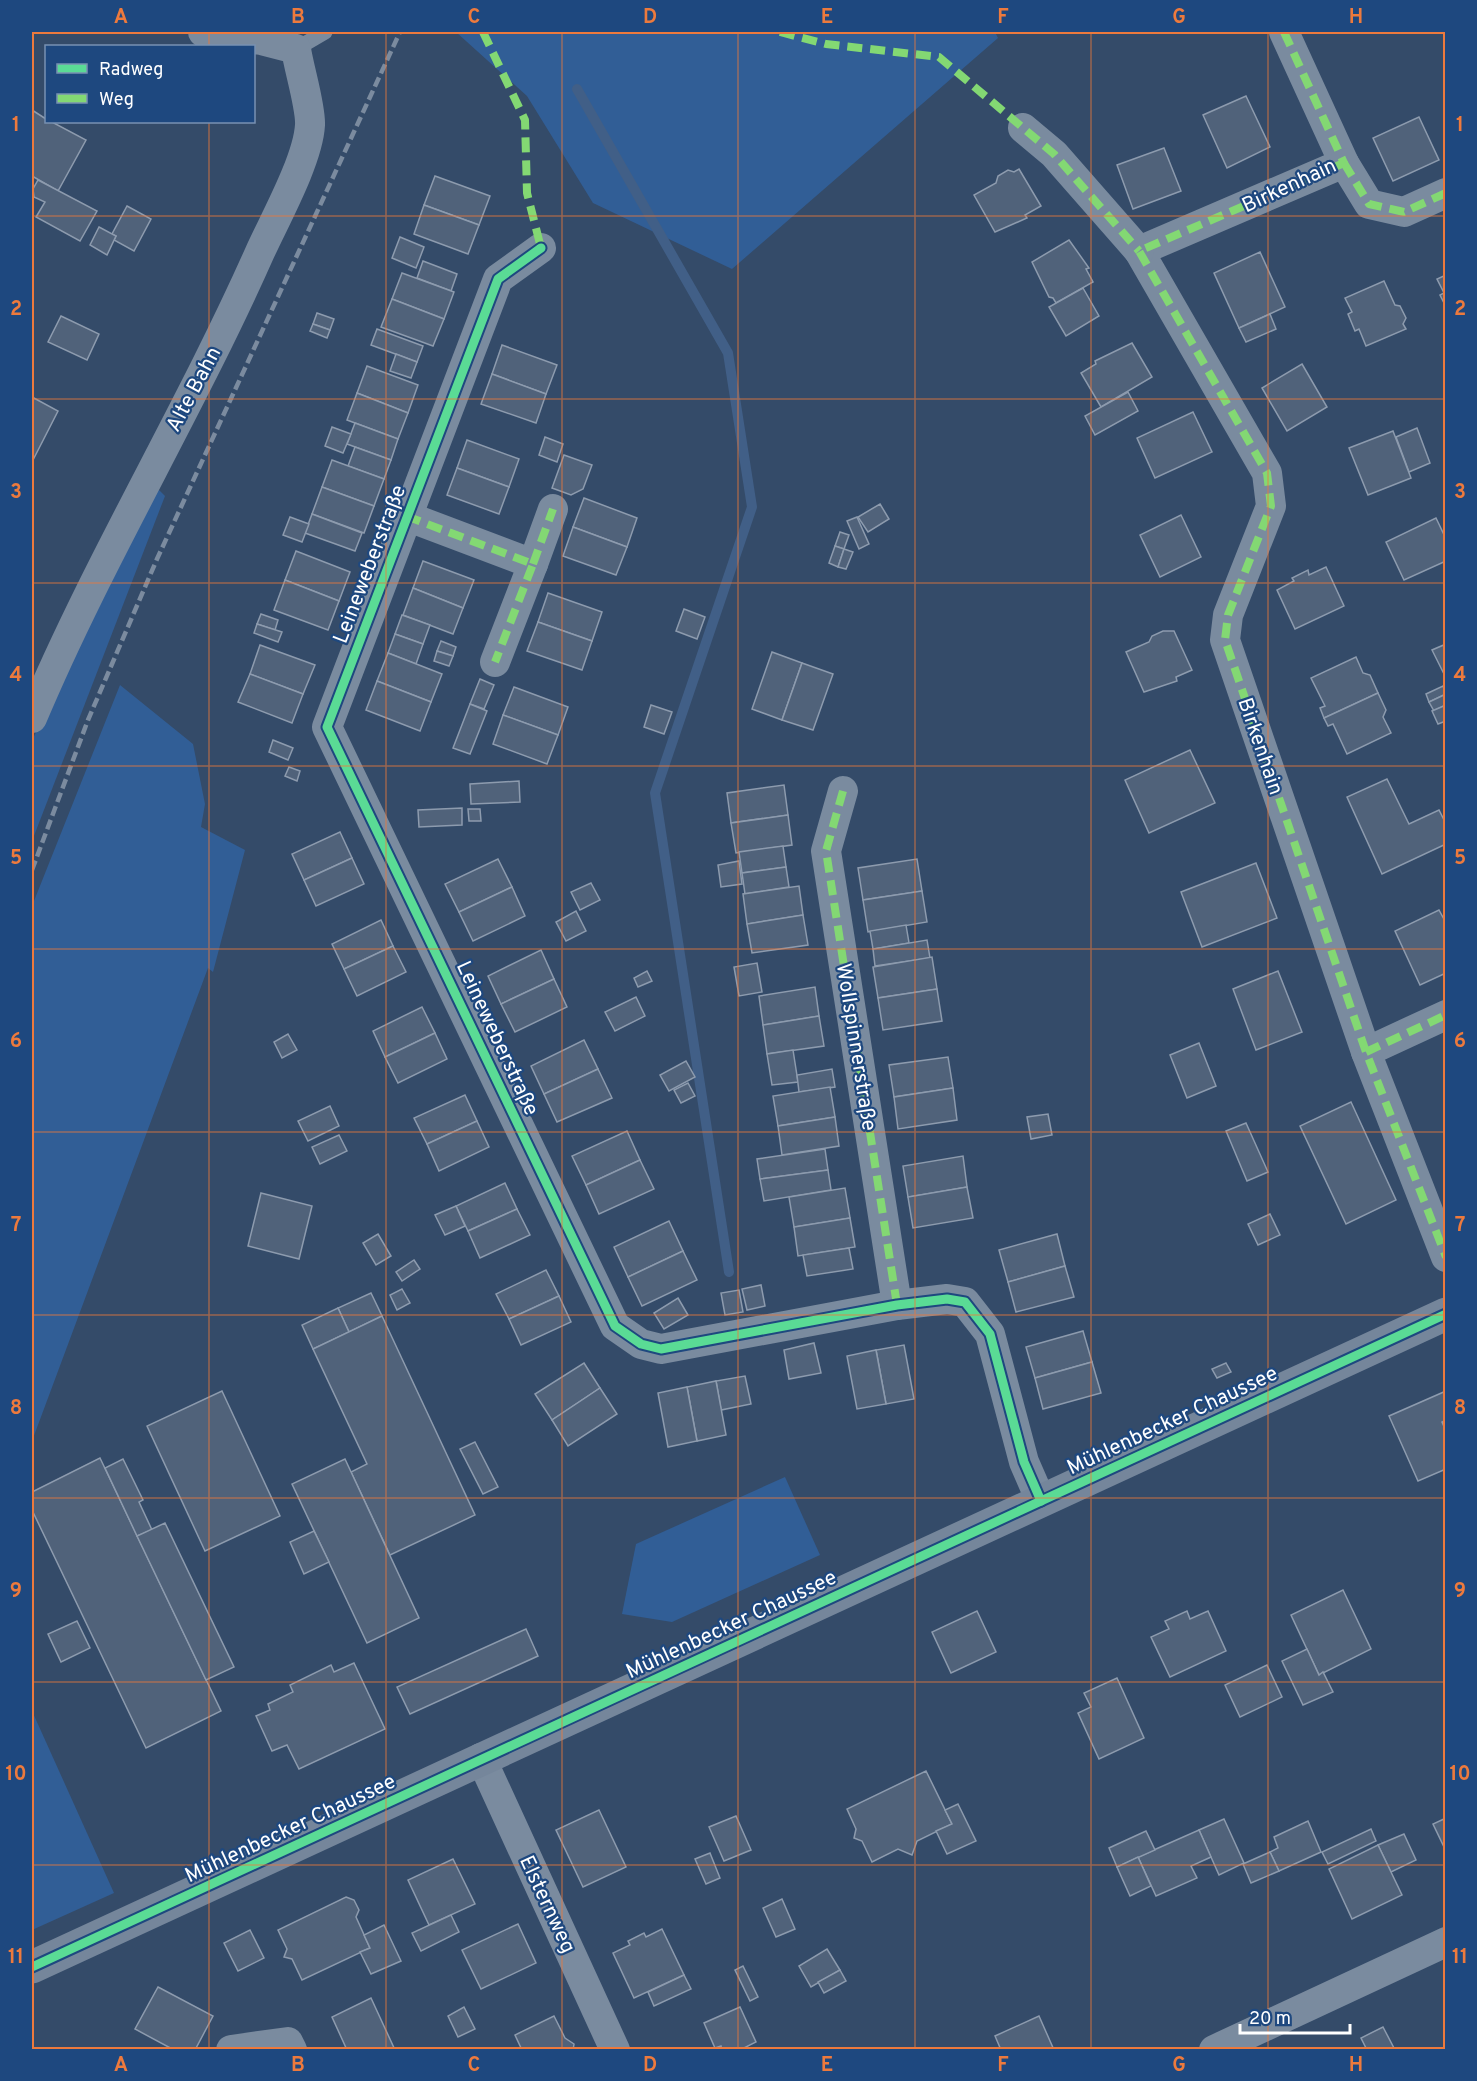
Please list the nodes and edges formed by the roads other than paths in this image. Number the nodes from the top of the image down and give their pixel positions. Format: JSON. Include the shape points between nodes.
{"nodes":[{"id":1,"x":203,"y":32,"type":"edge"},
{"id":2,"x":325,"y":32,"type":"edge"},
{"id":3,"x":1284,"y":32,"type":"edge"},
{"id":4,"x":296,"y":49,"type":"junction"},
{"id":5,"x":1023,"y":128,"type":"dead end"},
{"id":6,"x":1344,"y":163,"type":"junction"},
{"id":7,"x":1446,"y":193,"type":"edge"},
{"id":8,"x":541,"y":248,"type":"dead end"},
{"id":9,"x":1139,"y":251,"type":"junction"},
{"id":10,"x":553,"y":508,"type":"dead end"},
{"id":11,"x":406,"y":516,"type":"junction"},
{"id":12,"x":532,"y":564,"type":"junction"},
{"id":13,"x":495,"y":662,"type":"dead end"},
{"id":14,"x":32,"y":718,"type":"edge"},
{"id":15,"x":843,"y":790,"type":"dead end"},
{"id":16,"x":1446,"y":1015,"type":"edge"},
{"id":17,"x":1366,"y":1052,"type":"junction"},
{"id":18,"x":1446,"y":1257,"type":"edge"},
{"id":19,"x":897,"y":1305,"type":"junction"},
{"id":20,"x":1446,"y":1314,"type":"edge"},
{"id":21,"x":1041,"y":1501,"type":"junction"},
{"id":22,"x":481,"y":1758,"type":"junction"},
{"id":23,"x":1446,"y":1942,"type":"edge"},
{"id":24,"x":32,"y":1967,"type":"edge"},
{"id":25,"x":290,"y":2046,"type":"edge"},
{"id":26,"x":231,"y":2049,"type":"edge"},
{"id":27,"x":615,"y":2049,"type":"edge"},
{"id":28,"x":1214,"y":2049,"type":"edge"}],
"edges":[{"from":1,"to":4,"type":"street"},
{"from":2,"to":4,"type":"lane"},
{"from":3,"to":6,"type":"street","name":"Birkenhain"},
{"from":4,"to":14,"type":"street","name":"Alte Bahn","via":[[310,125],[298,168],[238,302],[57,658]]},
{"from":5,"to":9,"type":"street","name":"Birkenhain","via":[[1054,154]]},
{"from":6,"to":7,"type":"street","via":[[1369,204],[1404,212]]},
{"from":6,"to":9,"type":"street","name":"Birkenhain"},
{"from":8,"to":11,"type":"street","name":"Leineweberstraße","via":[[498,279]]},
{"from":9,"to":17,"type":"street","name":"Birkenhain","via":[[1267,473],[1271,506],[1228,615],[1225,640]]},
{"from":10,"to":12,"type":"street"},
{"from":11,"to":12,"type":"street","name":"Leineweberstraße"},
{"from":11,"to":19,"type":"street","name":"Leineweberstraße","via":[[327,727],[615,1326],[641,1344],[661,1349]]},
{"from":12,"to":13,"type":"street"},
{"from":15,"to":19,"type":"street","name":"Wollspinnerstraße","via":[[826,851]]},
{"from":16,"to":17,"type":"street"},
{"from":17,"to":18,"type":"street","name":"Birkenhain"},
{"from":19,"to":21,"type":"street","name":"Leineweberstraße","via":[[947,1299],[965,1302],[990,1334],[1024,1462]]},
{"from":20,"to":21,"type":"main road","name":"Mühlenbecker Chaussee"},
{"from":21,"to":22,"type":"main road","name":"Mühlenbecker Chaussee"},
{"from":22,"to":24,"type":"main road","name":"Mühlenbecker Chaussee"},
{"from":22,"to":27,"type":"street","name":"Elsternweg"},
{"from":23,"to":28,"type":"street"},
{"from":25,"to":26,"type":"street"}]}
